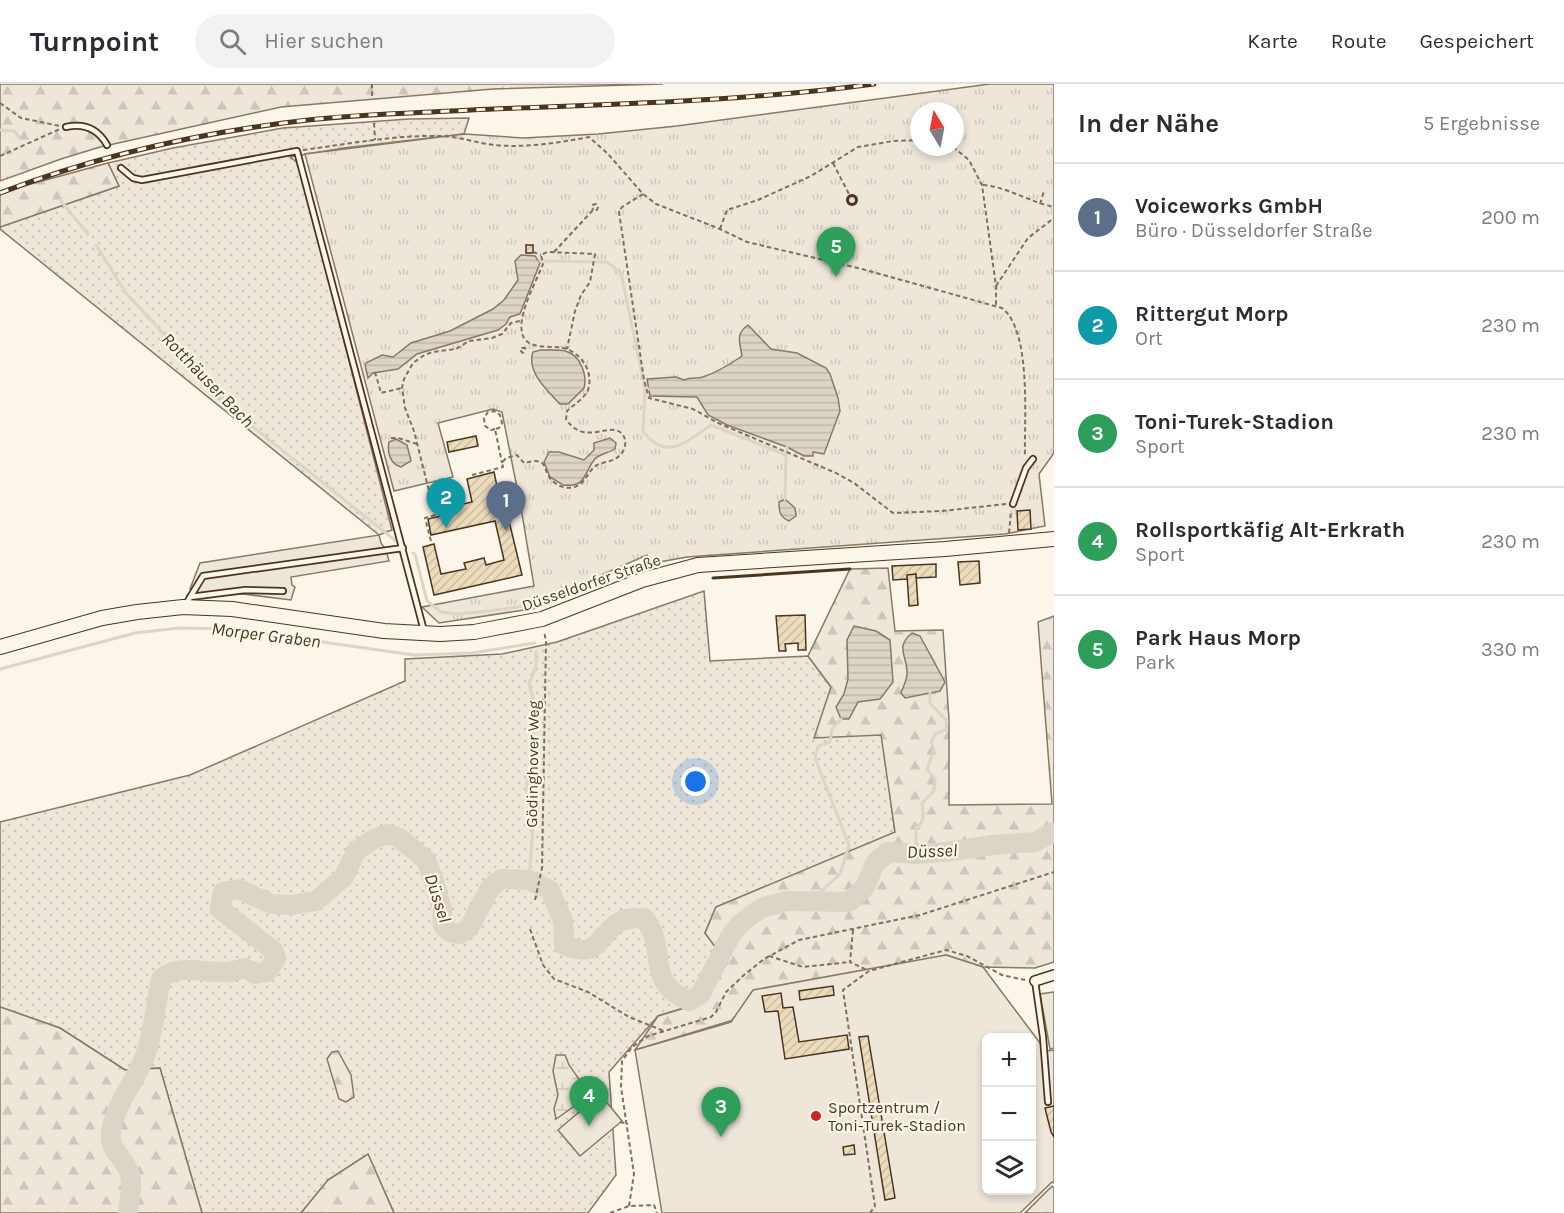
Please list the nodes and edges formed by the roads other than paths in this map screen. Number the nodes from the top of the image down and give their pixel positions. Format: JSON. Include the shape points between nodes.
{"nodes":[{"id":1,"x":66,"y":127,"type":"road end"},
{"id":2,"x":107,"y":145,"type":"dead end"},
{"id":3,"x":121,"y":168,"type":"dead end"},
{"id":4,"x":1033,"y":459,"type":"dead end"},
{"id":5,"x":1013,"y":504,"type":"road end"},
{"id":6,"x":1054,"y":539,"type":"edge"},
{"id":7,"x":403,"y":548,"type":"junction"},
{"id":8,"x":283,"y":591,"type":"dead end"},
{"id":9,"x":187,"y":602,"type":"junction"},
{"id":10,"x":424,"y":634,"type":"junction"},
{"id":11,"x":0,"y":647,"type":"edge"},
{"id":12,"x":1054,"y":975,"type":"edge"},
{"id":13,"x":1035,"y":981,"type":"joint"},
{"id":14,"x":1048,"y":1102,"type":"dead end"}],
"edges":[{"from":1,"to":2,"type":"lane","via":[[87,127]]},
{"from":3,"to":7,"type":"lane","via":[[142,180],[297,151]]},
{"from":4,"to":5,"type":"lane"},
{"from":6,"to":10,"type":"main road","name":"Düsseldorfer Straße","via":[[698,566],[642,580],[531,622],[474,632]]},
{"from":7,"to":9,"type":"lane","via":[[203,576]]},
{"from":7,"to":10,"type":"lane"},
{"from":8,"to":9,"type":"lane","via":[[245,590]]},
{"from":9,"to":10,"type":"main road","name":"Düsseldorfer Straße"},
{"from":9,"to":11,"type":"main road","name":"Düsseldorfer Straße","via":[[102,618]]},
{"from":12,"to":13,"type":"street"},
{"from":13,"to":14,"type":"lane"}]}
